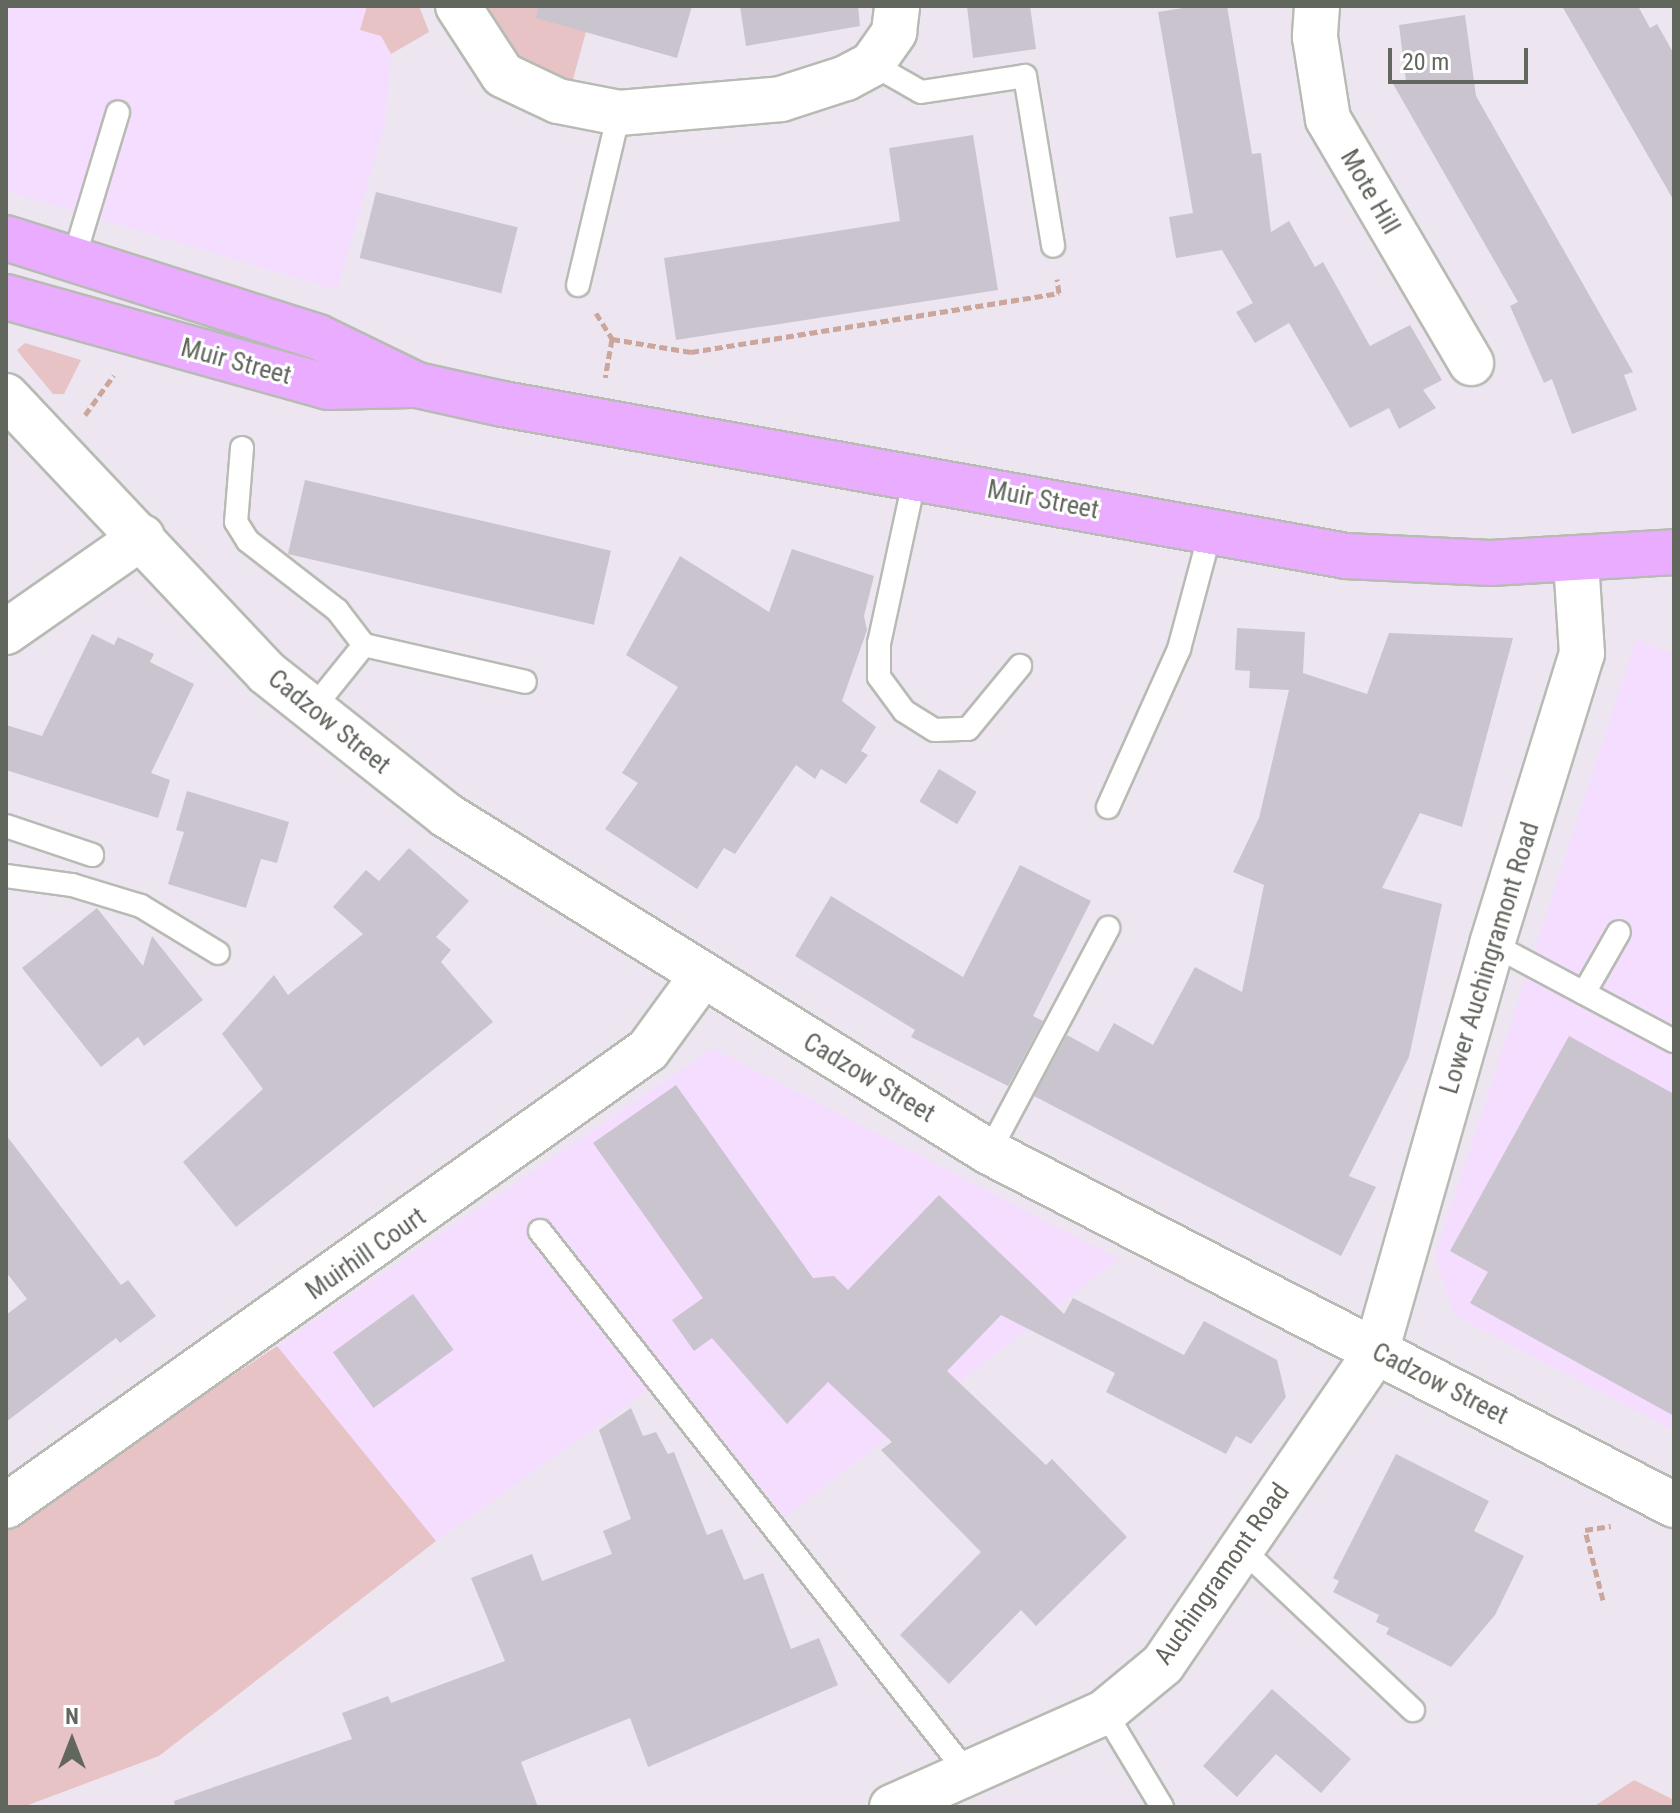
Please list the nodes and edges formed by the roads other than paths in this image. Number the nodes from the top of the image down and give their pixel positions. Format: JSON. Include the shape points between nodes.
{"nodes":[{"id":1,"x":458,"y":6,"type":"edge"},
{"id":2,"x":897,"y":6,"type":"edge"},
{"id":3,"x":1317,"y":6,"type":"edge"},
{"id":4,"x":872,"y":64,"type":"junction"},
{"id":5,"x":118,"y":112,"type":"dead end"},
{"id":6,"x":619,"y":113,"type":"junction"},
{"id":7,"x":6,"y":238,"type":"edge"},
{"id":8,"x":1053,"y":246,"type":"road end"},
{"id":9,"x":74,"y":258,"type":"junction"},
{"id":10,"x":578,"y":285,"type":"road end"},
{"id":11,"x":6,"y":297,"type":"edge"},
{"id":12,"x":59,"y":313,"type":"junction"},
{"id":13,"x":1471,"y":363,"type":"dead end"},
{"id":14,"x":417,"y":385,"type":"junction"},
{"id":15,"x":6,"y":396,"type":"edge"},
{"id":16,"x":242,"y":448,"type":"dead end"},
{"id":17,"x":915,"y":477,"type":"junction"},
{"id":18,"x":1210,"y":533,"type":"junction"},
{"id":19,"x":142,"y":537,"type":"junction"},
{"id":20,"x":1674,"y":552,"type":"edge"},
{"id":21,"x":1576,"y":561,"type":"junction"},
{"id":22,"x":6,"y":632,"type":"edge"},
{"id":23,"x":364,"y":645,"type":"junction"},
{"id":24,"x":1020,"y":666,"type":"dead end"},
{"id":25,"x":525,"y":682,"type":"dead end"},
{"id":26,"x":310,"y":712,"type":"junction"},
{"id":27,"x":1108,"y":807,"type":"dead end"},
{"id":28,"x":6,"y":826,"type":"edge"},
{"id":29,"x":92,"y":855,"type":"dead end"},
{"id":30,"x":6,"y":876,"type":"edge"},
{"id":31,"x":1108,"y":928,"type":"dead end"},
{"id":32,"x":1619,"y":932,"type":"dead end"},
{"id":33,"x":1492,"y":944,"type":"junction"},
{"id":34,"x":218,"y":953,"type":"dead end"},
{"id":35,"x":702,"y":976,"type":"junction"},
{"id":36,"x":1584,"y":993,"type":"junction"},
{"id":37,"x":1674,"y":1041,"type":"edge"},
{"id":38,"x":989,"y":1152,"type":"junction"},
{"id":39,"x":540,"y":1231,"type":"dead end"},
{"id":40,"x":1376,"y":1352,"type":"junction"},
{"id":41,"x":1674,"y":1505,"type":"edge"},
{"id":42,"x":6,"y":1506,"type":"edge"},
{"id":43,"x":1242,"y":1549,"type":"junction"},
{"id":44,"x":1413,"y":1710,"type":"dead end"},
{"id":45,"x":1105,"y":1712,"type":"junction"},
{"id":46,"x":969,"y":1775,"type":"junction"},
{"id":47,"x":892,"y":1807,"type":"edge"},
{"id":48,"x":1162,"y":1807,"type":"edge"}],
"edges":[{"from":1,"to":6,"type":"main road","via":[[503,75],[558,101]]},
{"from":2,"to":4,"type":"main road","via":[[894,32]]},
{"from":3,"to":13,"type":"main road","name":"Mote Hill","via":[[1315,37],[1328,119]]},
{"from":4,"to":6,"type":"main road","via":[[781,99]]},
{"from":4,"to":8,"type":"lane","via":[[921,92],[1025,76]]},
{"from":5,"to":9,"type":"lane"},
{"from":6,"to":10,"type":"lane"},
{"from":7,"to":9,"type":"main road","name":"Muir Street"},
{"from":9,"to":12,"type":"main road"},
{"from":9,"to":14,"type":"main road","name":"Muir Street","via":[[318,337]]},
{"from":11,"to":12,"type":"main road","name":"Muir Street"},
{"from":12,"to":14,"type":"main road","name":"Muir Street","via":[[328,387]]},
{"from":14,"to":17,"type":"main road","name":"Muir Street"},
{"from":15,"to":19,"type":"main road"},
{"from":16,"to":23,"type":"lane","via":[[236,522],[248,541],[337,610]]},
{"from":17,"to":18,"type":"main road","name":"Muir Street"},
{"from":17,"to":24,"type":"lane","via":[[879,643],[879,677],[904,711],[935,730],[968,729]]},
{"from":18,"to":21,"type":"main road","name":"Muir Street","via":[[1397,561]]},
{"from":18,"to":27,"type":"lane","via":[[1179,649]]},
{"from":19,"to":22,"type":"main road"},
{"from":19,"to":26,"type":"main road","name":"Cadzow Street"},
{"from":20,"to":21,"type":"main road","name":"Muir Street"},
{"from":21,"to":33,"type":"main road","name":"Lower Auchingramont Road","via":[[1582,654]]},
{"from":23,"to":25,"type":"lane"},
{"from":23,"to":26,"type":"lane"},
{"from":26,"to":35,"type":"main road","name":"Cadzow Street","via":[[446,815]]},
{"from":28,"to":29,"type":"lane"},
{"from":30,"to":34,"type":"lane","via":[[72,885],[141,906]]},
{"from":31,"to":38,"type":"lane"},
{"from":32,"to":36,"type":"lane"},
{"from":33,"to":36,"type":"lane"},
{"from":33,"to":40,"type":"main road","name":"Lower Auchingramont Road"},
{"from":35,"to":38,"type":"main road","name":"Cadzow Street"},
{"from":35,"to":42,"type":"main road","name":"Muirhill Court","via":[[648,1050]]},
{"from":36,"to":37,"type":"lane"},
{"from":38,"to":40,"type":"main road","name":"Cadzow Street"},
{"from":39,"to":46,"type":"lane"},
{"from":40,"to":41,"type":"main road","name":"Cadzow Street"},
{"from":40,"to":43,"type":"main road","name":"Auchingramont Road"},
{"from":43,"to":44,"type":"lane"},
{"from":43,"to":45,"type":"main road","name":"Auchingramont Road","via":[[1163,1664]]},
{"from":45,"to":46,"type":"main road","name":"Auchingramont Road"},
{"from":45,"to":48,"type":"lane"},
{"from":46,"to":47,"type":"main road","name":"Auchingramont Road"}]}
